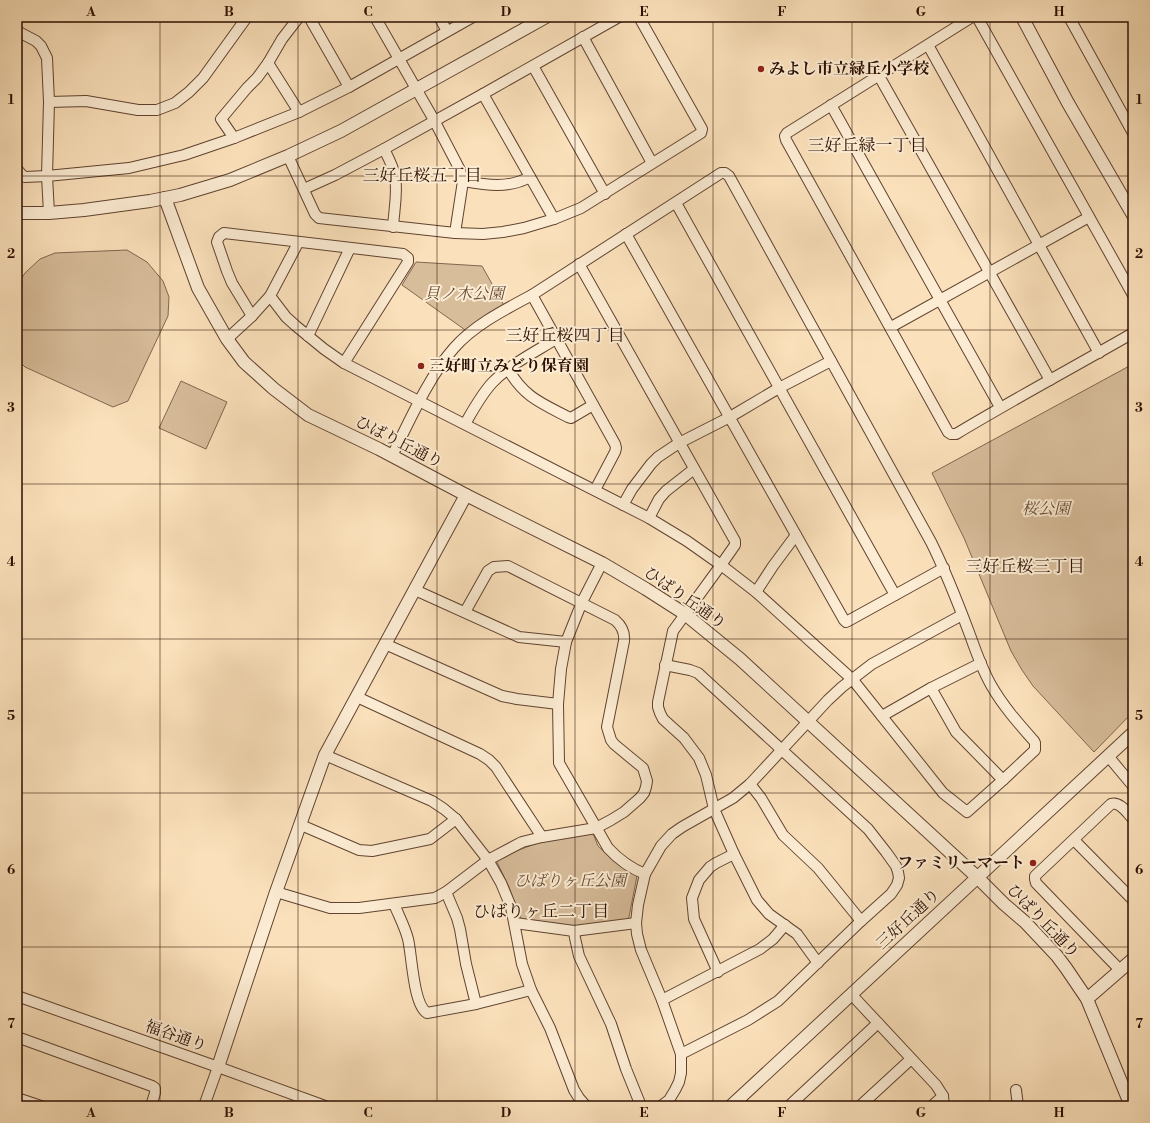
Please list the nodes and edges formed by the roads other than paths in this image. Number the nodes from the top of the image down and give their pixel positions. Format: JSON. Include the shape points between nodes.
{"nodes":[{"id":1,"x":247,"y":17,"type":"edge"},
{"id":2,"x":299,"y":17,"type":"edge"},
{"id":3,"x":309,"y":17,"type":"edge"},
{"id":4,"x":375,"y":17,"type":"edge"},
{"id":5,"x":440,"y":17,"type":"edge"},
{"id":6,"x":473,"y":17,"type":"edge"},
{"id":7,"x":546,"y":17,"type":"edge"},
{"id":8,"x":619,"y":17,"type":"edge"},
{"id":9,"x":640,"y":17,"type":"edge"},
{"id":10,"x":972,"y":17,"type":"edge"},
{"id":11,"x":977,"y":17,"type":"edge"},
{"id":12,"x":1022,"y":17,"type":"edge"},
{"id":13,"x":1069,"y":17,"type":"edge"},
{"id":14,"x":17,"y":31,"type":"edge"},
{"id":15,"x":447,"y":31,"type":"junction"},
{"id":16,"x":583,"y":37,"type":"junction"},
{"id":17,"x":928,"y":45,"type":"junction"},
{"id":18,"x":399,"y":59,"type":"junction"},
{"id":19,"x":268,"y":63,"type":"junction"},
{"id":20,"x":533,"y":66,"type":"junction"},
{"id":21,"x":879,"y":76,"type":"junction"},
{"id":22,"x":349,"y":87,"type":"junction"},
{"id":23,"x":417,"y":89,"type":"junction"},
{"id":24,"x":483,"y":94,"type":"junction"},
{"id":25,"x":49,"y":102,"type":"junction"},
{"id":26,"x":831,"y":105,"type":"junction"},
{"id":27,"x":299,"y":112,"type":"junction"},
{"id":28,"x":434,"y":120,"type":"junction"},
{"id":29,"x":1133,"y":133,"type":"edge"},
{"id":30,"x":234,"y":138,"type":"junction"},
{"id":31,"x":384,"y":149,"type":"junction"},
{"id":32,"x":288,"y":156,"type":"junction"},
{"id":33,"x":652,"y":163,"type":"junction"},
{"id":34,"x":17,"y":169,"type":"edge"},
{"id":35,"x":47,"y":176,"type":"junction"},
{"id":36,"x":530,"y":177,"type":"junction"},
{"id":37,"x":463,"y":181,"type":"junction"},
{"id":38,"x":304,"y":189,"type":"junction"},
{"id":39,"x":605,"y":194,"type":"junction"},
{"id":40,"x":165,"y":198,"type":"junction"},
{"id":41,"x":676,"y":203,"type":"junction"},
{"id":42,"x":17,"y":213,"type":"edge"},
{"id":43,"x":49,"y":213,"type":"junction"},
{"id":44,"x":1133,"y":215,"type":"edge"},
{"id":45,"x":1089,"y":217,"type":"junction"},
{"id":46,"x":554,"y":219,"type":"junction"},
{"id":47,"x":393,"y":227,"type":"junction"},
{"id":48,"x":455,"y":233,"type":"junction"},
{"id":49,"x":626,"y":234,"type":"junction"},
{"id":50,"x":298,"y":243,"type":"junction"},
{"id":51,"x":1039,"y":243,"type":"junction"},
{"id":52,"x":350,"y":248,"type":"junction"},
{"id":53,"x":579,"y":264,"type":"junction"},
{"id":54,"x":989,"y":272,"type":"junction"},
{"id":55,"x":532,"y":294,"type":"junction"},
{"id":56,"x":1133,"y":295,"type":"edge"},
{"id":57,"x":270,"y":296,"type":"junction"},
{"id":58,"x":940,"y":300,"type":"junction"},
{"id":59,"x":252,"y":316,"type":"junction"},
{"id":60,"x":890,"y":327,"type":"junction"},
{"id":61,"x":1133,"y":333,"type":"edge"},
{"id":62,"x":308,"y":336,"type":"junction"},
{"id":63,"x":227,"y":339,"type":"junction"},
{"id":64,"x":556,"y":339,"type":"junction"},
{"id":65,"x":1099,"y":353,"type":"junction"},
{"id":66,"x":831,"y":361,"type":"junction"},
{"id":67,"x":344,"y":363,"type":"junction"},
{"id":68,"x":508,"y":369,"type":"junction"},
{"id":69,"x":1050,"y":380,"type":"junction"},
{"id":70,"x":779,"y":388,"type":"junction"},
{"id":71,"x":420,"y":401,"type":"junction"},
{"id":72,"x":592,"y":405,"type":"junction"},
{"id":73,"x":1000,"y":407,"type":"junction"},
{"id":74,"x":730,"y":418,"type":"junction"},
{"id":75,"x":465,"y":424,"type":"junction"},
{"id":76,"x":679,"y":443,"type":"junction"},
{"id":77,"x":392,"y":456,"type":"junction"},
{"id":78,"x":694,"y":469,"type":"junction"},
{"id":79,"x":596,"y":490,"type":"junction"},
{"id":80,"x":466,"y":495,"type":"junction"},
{"id":81,"x":623,"y":505,"type":"junction"},
{"id":82,"x":649,"y":518,"type":"junction"},
{"id":83,"x":796,"y":535,"type":"junction"},
{"id":84,"x":602,"y":563,"type":"junction"},
{"id":85,"x":722,"y":565,"type":"junction"},
{"id":86,"x":944,"y":568,"type":"junction"},
{"id":87,"x":415,"y":590,"type":"junction"},
{"id":88,"x":756,"y":592,"type":"junction"},
{"id":89,"x":895,"y":595,"type":"junction"},
{"id":90,"x":582,"y":602,"type":"junction"},
{"id":91,"x":465,"y":612,"type":"junction"},
{"id":92,"x":685,"y":614,"type":"junction"},
{"id":93,"x":962,"y":615,"type":"junction"},
{"id":94,"x":566,"y":642,"type":"junction"},
{"id":95,"x":385,"y":644,"type":"junction"},
{"id":96,"x":980,"y":663,"type":"junction"},
{"id":97,"x":666,"y":665,"type":"junction"},
{"id":98,"x":853,"y":680,"type":"junction"},
{"id":99,"x":931,"y":688,"type":"junction"},
{"id":100,"x":357,"y":698,"type":"junction"},
{"id":101,"x":558,"y":704,"type":"junction"},
{"id":102,"x":882,"y":716,"type":"junction"},
{"id":103,"x":808,"y":722,"type":"junction"},
{"id":104,"x":1133,"y":733,"type":"edge"},
{"id":105,"x":782,"y":750,"type":"junction"},
{"id":106,"x":325,"y":755,"type":"junction"},
{"id":107,"x":1108,"y":756,"type":"junction"},
{"id":108,"x":1003,"y":780,"type":"junction"},
{"id":109,"x":750,"y":784,"type":"junction"},
{"id":110,"x":1132,"y":784,"type":"edge"},
{"id":111,"x":714,"y":809,"type":"junction"},
{"id":112,"x":456,"y":819,"type":"junction"},
{"id":113,"x":1133,"y":819,"type":"edge"},
{"id":114,"x":301,"y":825,"type":"junction"},
{"id":115,"x":596,"y":828,"type":"junction"},
{"id":116,"x":542,"y":837,"type":"junction"},
{"id":117,"x":1074,"y":840,"type":"junction"},
{"id":118,"x":734,"y":854,"type":"junction"},
{"id":119,"x":488,"y":860,"type":"junction"},
{"id":120,"x":645,"y":874,"type":"junction"},
{"id":121,"x":977,"y":877,"type":"junction"},
{"id":122,"x":276,"y":892,"type":"junction"},
{"id":123,"x":446,"y":892,"type":"junction"},
{"id":124,"x":1133,"y":900,"type":"edge"},
{"id":125,"x":394,"y":904,"type":"junction"},
{"id":126,"x":861,"y":921,"type":"junction"},
{"id":127,"x":515,"y":923,"type":"junction"},
{"id":128,"x":636,"y":923,"type":"junction"},
{"id":129,"x":785,"y":925,"type":"junction"},
{"id":130,"x":574,"y":931,"type":"junction"},
{"id":131,"x":1133,"y":960,"type":"edge"},
{"id":132,"x":818,"y":963,"type":"junction"},
{"id":133,"x":1120,"y":970,"type":"junction"},
{"id":134,"x":718,"y":972,"type":"junction"},
{"id":135,"x":531,"y":990,"type":"junction"},
{"id":136,"x":851,"y":994,"type":"junction"},
{"id":137,"x":17,"y":996,"type":"edge"},
{"id":138,"x":1087,"y":999,"type":"junction"},
{"id":139,"x":662,"y":1000,"type":"junction"},
{"id":140,"x":476,"y":1004,"type":"junction"},
{"id":141,"x":878,"y":1023,"type":"junction"},
{"id":142,"x":17,"y":1038,"type":"edge"},
{"id":143,"x":681,"y":1054,"type":"junction"},
{"id":144,"x":911,"y":1059,"type":"junction"},
{"id":145,"x":218,"y":1067,"type":"junction"},
{"id":146,"x":1016,"y":1090,"type":"dead end"},
{"id":147,"x":17,"y":1098,"type":"edge"},
{"id":148,"x":943,"y":1101,"type":"edge"},
{"id":149,"x":207,"y":1105,"type":"edge"},
{"id":150,"x":41,"y":1106,"type":"edge"},
{"id":151,"x":150,"y":1106,"type":"edge"},
{"id":152,"x":325,"y":1106,"type":"edge"},
{"id":153,"x":586,"y":1106,"type":"edge"},
{"id":154,"x":641,"y":1106,"type":"edge"},
{"id":155,"x":661,"y":1106,"type":"edge"},
{"id":156,"x":731,"y":1106,"type":"edge"},
{"id":157,"x":789,"y":1106,"type":"edge"},
{"id":158,"x":860,"y":1106,"type":"edge"},
{"id":159,"x":932,"y":1106,"type":"edge"},
{"id":160,"x":1018,"y":1106,"type":"edge"},
{"id":161,"x":1131,"y":1106,"type":"edge"}],
"edges":[{"from":1,"to":25,"type":"street","via":[[203,78],[175,103],[157,110],[138,110],[86,101]]},
{"from":2,"to":19,"type":"street"},
{"from":3,"to":22,"type":"street"},
{"from":4,"to":18,"type":"street"},
{"from":5,"to":15,"type":"street"},
{"from":6,"to":15,"type":"street"},
{"from":7,"to":23,"type":"street"},
{"from":8,"to":16,"type":"street"},
{"from":9,"to":33,"type":"street","via":[[702,129],[701,133]]},
{"from":10,"to":17,"type":"street"},
{"from":11,"to":45,"type":"street"},
{"from":12,"to":44,"type":"street"},
{"from":13,"to":29,"type":"street"},
{"from":14,"to":25,"type":"street","via":[[36,41],[47,58]]},
{"from":15,"to":18,"type":"street"},
{"from":16,"to":20,"type":"street"},
{"from":16,"to":33,"type":"street"},
{"from":17,"to":21,"type":"street"},
{"from":17,"to":51,"type":"street"},
{"from":18,"to":22,"type":"street"},
{"from":18,"to":23,"type":"street"},
{"from":19,"to":27,"type":"street"},
{"from":19,"to":30,"type":"street","via":[[221,119]]},
{"from":20,"to":24,"type":"street"},
{"from":20,"to":39,"type":"street"},
{"from":21,"to":26,"type":"street"},
{"from":21,"to":54,"type":"street"},
{"from":22,"to":27,"type":"street"},
{"from":23,"to":28,"type":"street"},
{"from":23,"to":32,"type":"street","via":[[341,131]]},
{"from":24,"to":28,"type":"street"},
{"from":24,"to":36,"type":"street"},
{"from":25,"to":35,"type":"street"},
{"from":26,"to":58,"type":"street"},
{"from":26,"to":60,"type":"street","via":[[787,133],[786,140]]},
{"from":27,"to":30,"type":"street"},
{"from":28,"to":31,"type":"street"},
{"from":28,"to":37,"type":"street","via":[[460,170]]},
{"from":30,"to":35,"type":"street","via":[[184,155],[129,168]]},
{"from":31,"to":38,"type":"street"},
{"from":31,"to":47,"type":"street","via":[[395,179]]},
{"from":32,"to":38,"type":"street"},
{"from":32,"to":40,"type":"street","via":[[230,180]]},
{"from":33,"to":39,"type":"street"},
{"from":34,"to":35,"type":"street","via":[[25,177]]},
{"from":35,"to":43,"type":"street"},
{"from":36,"to":37,"type":"street","via":[[505,185]]},
{"from":36,"to":46,"type":"street"},
{"from":37,"to":48,"type":"street"},
{"from":38,"to":47,"type":"street","via":[[319,218]]},
{"from":39,"to":46,"type":"street","via":[[576,211]]},
{"from":40,"to":43,"type":"street"},
{"from":40,"to":63,"type":"street","name":"ひばり丘通り","via":[[198,288]]},
{"from":41,"to":49,"type":"street"},
{"from":41,"to":66,"type":"street","via":[[722,173],[725,172],[729,176]]},
{"from":41,"to":70,"type":"street"},
{"from":42,"to":43,"type":"street"},
{"from":45,"to":51,"type":"street"},
{"from":45,"to":56,"type":"street"},
{"from":46,"to":48,"type":"street","via":[[503,232]]},
{"from":47,"to":48,"type":"street"},
{"from":49,"to":53,"type":"street"},
{"from":49,"to":74,"type":"street"},
{"from":50,"to":52,"type":"street"},
{"from":50,"to":57,"type":"street"},
{"from":50,"to":59,"type":"street","via":[[224,234],[219,237],[218,242],[229,276]]},
{"from":51,"to":54,"type":"street"},
{"from":51,"to":65,"type":"street"},
{"from":52,"to":62,"type":"street"},
{"from":52,"to":67,"type":"street","via":[[404,254],[408,262]]},
{"from":53,"to":55,"type":"street"},
{"from":53,"to":76,"type":"street"},
{"from":54,"to":58,"type":"street"},
{"from":54,"to":69,"type":"street"},
{"from":55,"to":64,"type":"street"},
{"from":55,"to":71,"type":"street","via":[[477,328],[460,342],[444,361]]},
{"from":57,"to":59,"type":"street"},
{"from":57,"to":62,"type":"street","via":[[286,317]]},
{"from":58,"to":60,"type":"street"},
{"from":58,"to":73,"type":"street"},
{"from":59,"to":63,"type":"street"},
{"from":60,"to":73,"type":"street","via":[[948,432],[956,434]]},
{"from":61,"to":65,"type":"street"},
{"from":62,"to":67,"type":"street"},
{"from":63,"to":77,"type":"street","name":"ひばり丘通り","via":[[244,362],[308,415]]},
{"from":64,"to":68,"type":"street"},
{"from":64,"to":72,"type":"street"},
{"from":65,"to":69,"type":"street"},
{"from":66,"to":70,"type":"street"},
{"from":66,"to":86,"type":"street"},
{"from":67,"to":71,"type":"street"},
{"from":68,"to":72,"type":"street","via":[[518,384],[534,399],[568,417],[571,418]]},
{"from":68,"to":75,"type":"street","via":[[488,387]]},
{"from":69,"to":73,"type":"street"},
{"from":70,"to":74,"type":"street"},
{"from":70,"to":89,"type":"street"},
{"from":71,"to":75,"type":"street"},
{"from":71,"to":77,"type":"street"},
{"from":72,"to":79,"type":"street","via":[[616,448]]},
{"from":74,"to":76,"type":"street"},
{"from":74,"to":83,"type":"street"},
{"from":75,"to":79,"type":"street"},
{"from":76,"to":78,"type":"street"},
{"from":76,"to":81,"type":"street","via":[[651,464]]},
{"from":77,"to":80,"type":"street","name":"ひばり丘通り"},
{"from":78,"to":82,"type":"street","via":[[666,491]]},
{"from":78,"to":85,"type":"street","via":[[734,541],[735,545]]},
{"from":79,"to":81,"type":"street"},
{"from":80,"to":84,"type":"street","name":"ひばり丘通り"},
{"from":80,"to":87,"type":"street"},
{"from":81,"to":82,"type":"street"},
{"from":82,"to":85,"type":"street"},
{"from":83,"to":88,"type":"street"},
{"from":83,"to":89,"type":"street","via":[[846,622]]},
{"from":84,"to":90,"type":"street"},
{"from":84,"to":92,"type":"street","name":"ひばり丘通り"},
{"from":85,"to":88,"type":"street"},
{"from":85,"to":92,"type":"street"},
{"from":86,"to":89,"type":"street"},
{"from":86,"to":93,"type":"street"},
{"from":87,"to":91,"type":"street"},
{"from":87,"to":95,"type":"street"},
{"from":88,"to":98,"type":"street"},
{"from":90,"to":91,"type":"street","via":[[514,568],[500,566],[486,573]]},
{"from":90,"to":94,"type":"street"},
{"from":90,"to":115,"type":"street","via":[[615,620],[623,629],[624,646],[607,727],[614,744],[643,768],[647,781],[644,793],[635,803]]},
{"from":91,"to":94,"type":"street","via":[[519,637]]},
{"from":92,"to":97,"type":"street","via":[[672,631]]},
{"from":92,"to":103,"type":"street","name":"ひばり丘通り","via":[[740,659]]},
{"from":93,"to":96,"type":"street"},
{"from":93,"to":98,"type":"street","via":[[879,660]]},
{"from":94,"to":101,"type":"street"},
{"from":95,"to":100,"type":"street"},
{"from":95,"to":101,"type":"street","via":[[502,696]]},
{"from":96,"to":99,"type":"street"},
{"from":96,"to":108,"type":"street","via":[[1004,706],[1035,744],[1034,752]]},
{"from":97,"to":105,"type":"street","via":[[695,671]]},
{"from":97,"to":111,"type":"street","via":[[658,707],[663,719],[684,738],[699,758]]},
{"from":98,"to":102,"type":"street"},
{"from":98,"to":103,"type":"street","via":[[828,700]]},
{"from":99,"to":102,"type":"street"},
{"from":99,"to":108,"type":"street","via":[[956,732]]},
{"from":100,"to":106,"type":"street"},
{"from":100,"to":116,"type":"street","via":[[489,760]]},
{"from":101,"to":115,"type":"street","via":[[558,763]]},
{"from":102,"to":108,"type":"street","via":[[943,793],[967,812]]},
{"from":103,"to":105,"type":"street"},
{"from":103,"to":121,"type":"street","name":"ひばり丘通り"},
{"from":104,"to":107,"type":"street","name":"三好丘通り"},
{"from":105,"to":109,"type":"street"},
{"from":105,"to":126,"type":"street","via":[[868,829],[896,866],[899,878],[895,889]]},
{"from":106,"to":112,"type":"street","via":[[432,801]]},
{"from":106,"to":114,"type":"street"},
{"from":107,"to":110,"type":"street"},
{"from":107,"to":121,"type":"street","name":"三好丘通り"},
{"from":109,"to":111,"type":"street"},
{"from":109,"to":126,"type":"street","via":[[783,835],[818,868]]},
{"from":111,"to":118,"type":"street"},
{"from":111,"to":120,"type":"street","via":[[672,834],[661,846]]},
{"from":112,"to":114,"type":"street","via":[[430,839],[372,851],[359,850]]},
{"from":112,"to":119,"type":"street"},
{"from":113,"to":117,"type":"street","via":[[1119,804],[1111,804]]},
{"from":114,"to":122,"type":"street"},
{"from":115,"to":116,"type":"street"},
{"from":115,"to":120,"type":"street","via":[[616,857],[632,869]]},
{"from":116,"to":119,"type":"street","via":[[522,842]]},
{"from":117,"to":124,"type":"street"},
{"from":117,"to":133,"type":"street","via":[[1036,876],[1036,883]]},
{"from":118,"to":129,"type":"street","via":[[756,900],[769,914]]},
{"from":118,"to":134,"type":"street","via":[[710,867],[699,880],[692,898],[694,919]]},
{"from":119,"to":123,"type":"street"},
{"from":119,"to":127,"type":"street","via":[[507,896]]},
{"from":120,"to":128,"type":"street"},
{"from":121,"to":136,"type":"street","name":"三好丘通り"},
{"from":121,"to":138,"type":"street","name":"ひばり丘通り","via":[[1057,956]]},
{"from":122,"to":125,"type":"street","via":[[330,908]]},
{"from":122,"to":145,"type":"street"},
{"from":123,"to":125,"type":"street","via":[[435,898]]},
{"from":123,"to":140,"type":"street","via":[[459,923]]},
{"from":125,"to":140,"type":"street","via":[[408,940],[416,988],[423,1010],[427,1013]]},
{"from":126,"to":132,"type":"street"},
{"from":127,"to":130,"type":"street"},
{"from":127,"to":135,"type":"street","via":[[522,964]]},
{"from":128,"to":130,"type":"street"},
{"from":128,"to":139,"type":"street","via":[[641,950]]},
{"from":129,"to":132,"type":"street","via":[[797,934]]},
{"from":129,"to":134,"type":"street","via":[[768,944]]},
{"from":130,"to":154,"type":"street","via":[[579,956],[611,1024]]},
{"from":131,"to":133,"type":"street"},
{"from":132,"to":143,"type":"street","via":[[768,1008]]},
{"from":133,"to":138,"type":"street"},
{"from":134,"to":139,"type":"street"},
{"from":135,"to":140,"type":"street"},
{"from":135,"to":153,"type":"street","via":[[550,1028],[574,1090]]},
{"from":136,"to":141,"type":"street"},
{"from":136,"to":156,"type":"street","name":"三好丘通り"},
{"from":137,"to":145,"type":"street","name":"福谷通り"},
{"from":138,"to":161,"type":"street","name":"ひばり丘通り"},
{"from":139,"to":143,"type":"street"},
{"from":141,"to":144,"type":"street"},
{"from":141,"to":157,"type":"street"},
{"from":142,"to":151,"type":"street","via":[[152,1086],[155,1093]]},
{"from":143,"to":155,"type":"street","via":[[679,1082],[669,1100]]},
{"from":144,"to":148,"type":"street","via":[[936,1085]]},
{"from":144,"to":158,"type":"street"},
{"from":145,"to":149,"type":"street"},
{"from":145,"to":152,"type":"street","name":"福谷通り"},
{"from":146,"to":160,"type":"street"},
{"from":147,"to":150,"type":"street"},
{"from":148,"to":159,"type":"street"}]}
